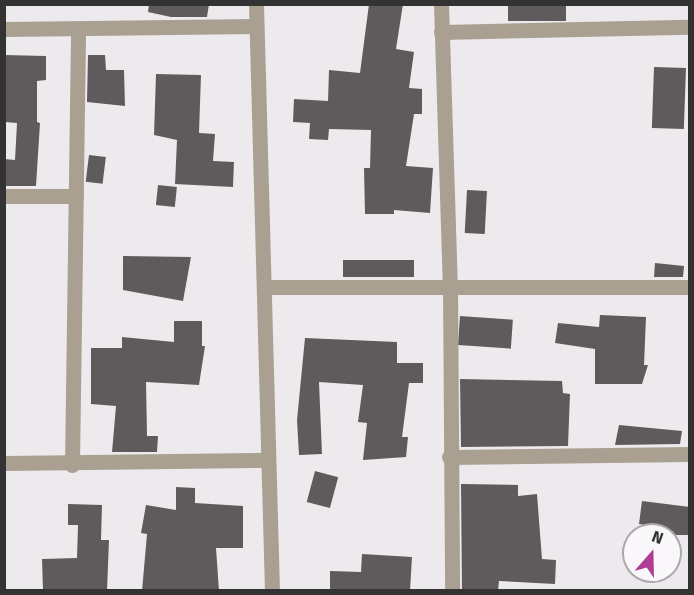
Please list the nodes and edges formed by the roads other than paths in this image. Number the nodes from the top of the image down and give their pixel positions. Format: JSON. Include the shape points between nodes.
{"nodes":[{"id":1,"x":256,"y":4,"type":"edge"},
{"id":2,"x":441,"y":4,"type":"edge"},
{"id":3,"x":256,"y":26,"type":"junction"},
{"id":4,"x":690,"y":27,"type":"edge"},
{"id":5,"x":4,"y":29,"type":"edge"},
{"id":6,"x":78,"y":29,"type":"junction"},
{"id":7,"x":441,"y":32,"type":"junction"},
{"id":8,"x":4,"y":196,"type":"edge"},
{"id":9,"x":76,"y":196,"type":"junction"},
{"id":10,"x":450,"y":285,"type":"junction"},
{"id":11,"x":266,"y":287,"type":"junction"},
{"id":12,"x":690,"y":287,"type":"edge"},
{"id":13,"x":690,"y":454,"type":"edge"},
{"id":14,"x":449,"y":457,"type":"junction"},
{"id":15,"x":267,"y":460,"type":"junction"},
{"id":16,"x":4,"y":463,"type":"edge"},
{"id":17,"x":72,"y":465,"type":"junction"},
{"id":18,"x":272,"y":591,"type":"edge"},
{"id":19,"x":452,"y":591,"type":"edge"}],
"edges":[{"from":1,"to":3,"type":"street"},
{"from":2,"to":7,"type":"street"},
{"from":3,"to":6,"type":"street"},
{"from":3,"to":11,"type":"street"},
{"from":4,"to":7,"type":"street"},
{"from":5,"to":6,"type":"street"},
{"from":6,"to":9,"type":"street"},
{"from":7,"to":10,"type":"street"},
{"from":8,"to":9,"type":"street"},
{"from":9,"to":17,"type":"street"},
{"from":10,"to":11,"type":"street"},
{"from":10,"to":12,"type":"street"},
{"from":10,"to":14,"type":"street"},
{"from":11,"to":15,"type":"street"},
{"from":13,"to":14,"type":"street"},
{"from":14,"to":19,"type":"street"},
{"from":15,"to":17,"type":"street"},
{"from":15,"to":18,"type":"street"},
{"from":16,"to":17,"type":"street"}]}
